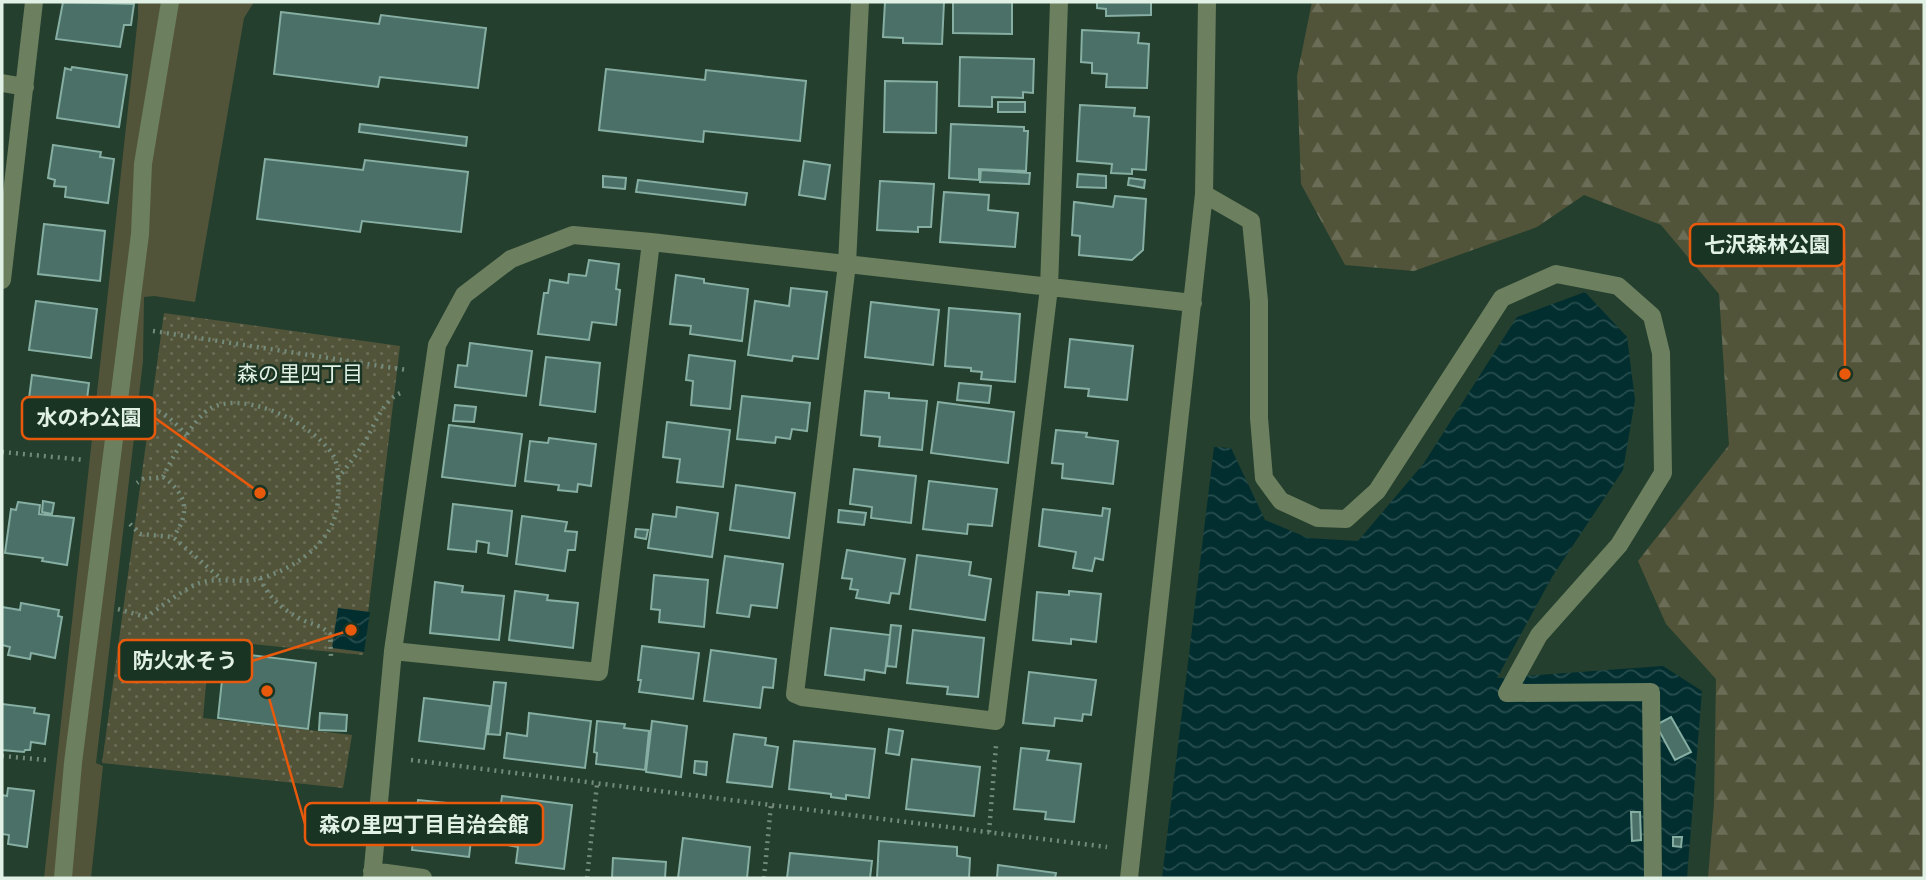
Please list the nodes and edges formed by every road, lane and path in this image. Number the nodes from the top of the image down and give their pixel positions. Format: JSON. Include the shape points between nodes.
{"nodes":[{"id":1,"x":34,"y":2,"type":"edge"},
{"id":2,"x":170,"y":2,"type":"edge"},
{"id":3,"x":860,"y":2,"type":"edge"},
{"id":4,"x":1059,"y":2,"type":"edge"},
{"id":5,"x":1207,"y":2,"type":"edge"},
{"id":6,"x":2,"y":83,"type":"edge"},
{"id":7,"x":25,"y":87,"type":"junction"},
{"id":8,"x":1204,"y":194,"type":"junction"},
{"id":9,"x":651,"y":242,"type":"junction"},
{"id":10,"x":847,"y":264,"type":"junction"},
{"id":11,"x":2,"y":280,"type":"edge"},
{"id":12,"x":1049,"y":288,"type":"junction"},
{"id":13,"x":1193,"y":303,"type":"junction"},
{"id":14,"x":128,"y":327,"type":"junction"},
{"id":15,"x":432,"y":380,"type":"junction"},
{"id":16,"x":117,"y":408,"type":"junction"},
{"id":17,"x":187,"y":436,"type":"junction"},
{"id":18,"x":2,"y":452,"type":"edge"},
{"id":19,"x":110,"y":463,"type":"junction"},
{"id":20,"x":163,"y":478,"type":"junction"},
{"id":21,"x":337,"y":479,"type":"junction"},
{"id":22,"x":105,"y":503,"type":"junction"},
{"id":23,"x":124,"y":506,"type":"junction"},
{"id":24,"x":173,"y":537,"type":"junction"},
{"id":25,"x":260,"y":578,"type":"junction"},
{"id":26,"x":221,"y":579,"type":"junction"},
{"id":27,"x":94,"y":594,"type":"junction"},
{"id":28,"x":393,"y":651,"type":"junction"},
{"id":29,"x":331,"y":656,"type":"dead end"},
{"id":30,"x":996,"y":722,"type":"junction"},
{"id":31,"x":2,"y":756,"type":"edge"},
{"id":32,"x":383,"y":757,"type":"junction"},
{"id":33,"x":73,"y":763,"type":"junction"},
{"id":34,"x":597,"y":784,"type":"junction"},
{"id":35,"x":771,"y":806,"type":"junction"},
{"id":36,"x":989,"y":832,"type":"junction"},
{"id":37,"x":1132,"y":850,"type":"junction"},
{"id":38,"x":372,"y":875,"type":"edge"},
{"id":39,"x":63,"y":878,"type":"edge"},
{"id":40,"x":423,"y":878,"type":"edge"},
{"id":41,"x":587,"y":878,"type":"edge"},
{"id":42,"x":764,"y":878,"type":"edge"},
{"id":43,"x":1129,"y":878,"type":"edge"},
{"id":44,"x":1653,"y":878,"type":"edge"}],
"edges":[{"from":1,"to":7,"type":"street"},
{"from":2,"to":14,"type":"street","via":[[143,164]]},
{"from":3,"to":10,"type":"street"},
{"from":4,"to":12,"type":"street"},
{"from":5,"to":8,"type":"street"},
{"from":6,"to":7,"type":"street"},
{"from":7,"to":11,"type":"street"},
{"from":8,"to":13,"type":"street"},
{"from":8,"to":44,"type":"street","via":[[1251,221],[1259,301],[1264,478],[1281,501],[1318,518],[1346,519],[1377,491],[1502,298],[1556,274],[1618,286],[1652,316],[1661,353],[1663,473],[1619,545],[1539,635],[1507,693],[1651,692]]},
{"from":9,"to":10,"type":"street"},
{"from":9,"to":15,"type":"street","via":[[573,235],[511,259],[464,295],[438,345]]},
{"from":9,"to":28,"type":"street","via":[[599,672]]},
{"from":10,"to":12,"type":"street"},
{"from":10,"to":30,"type":"street","via":[[795,694]]},
{"from":12,"to":13,"type":"street"},
{"from":12,"to":30,"type":"street"},
{"from":13,"to":37,"type":"street"},
{"from":14,"to":15,"type":"path"},
{"from":14,"to":16,"type":"street"},
{"from":15,"to":21,"type":"path","via":[[398,393]]},
{"from":15,"to":28,"type":"street"},
{"from":16,"to":17,"type":"path","via":[[151,408],[170,418]]},
{"from":16,"to":19,"type":"street"},
{"from":17,"to":20,"type":"path"},
{"from":17,"to":21,"type":"path","via":[[210,408],[233,403],[286,415],[317,436],[334,457]]},
{"from":18,"to":19,"type":"path"},
{"from":19,"to":22,"type":"street"},
{"from":20,"to":23,"type":"path","via":[[143,479],[129,490]]},
{"from":20,"to":24,"type":"path","via":[[183,496],[184,512]]},
{"from":21,"to":25,"type":"path","via":[[337,511],[324,536],[306,557]]},
{"from":22,"to":23,"type":"path"},
{"from":22,"to":27,"type":"street"},
{"from":23,"to":24,"type":"path","via":[[128,521],[140,534]]},
{"from":24,"to":26,"type":"path"},
{"from":25,"to":26,"type":"path"},
{"from":25,"to":29,"type":"path","via":[[266,593],[285,610],[330,634]]},
{"from":26,"to":27,"type":"path","via":[[195,584],[146,617],[119,610]]},
{"from":27,"to":33,"type":"street"},
{"from":28,"to":32,"type":"street"},
{"from":30,"to":36,"type":"path"},
{"from":31,"to":33,"type":"path"},
{"from":32,"to":34,"type":"path"},
{"from":32,"to":38,"type":"street"},
{"from":33,"to":39,"type":"street"},
{"from":34,"to":35,"type":"path"},
{"from":34,"to":41,"type":"path"},
{"from":35,"to":36,"type":"path"},
{"from":35,"to":42,"type":"path"},
{"from":36,"to":37,"type":"path"},
{"from":37,"to":43,"type":"street"},
{"from":38,"to":40,"type":"street"}]}
